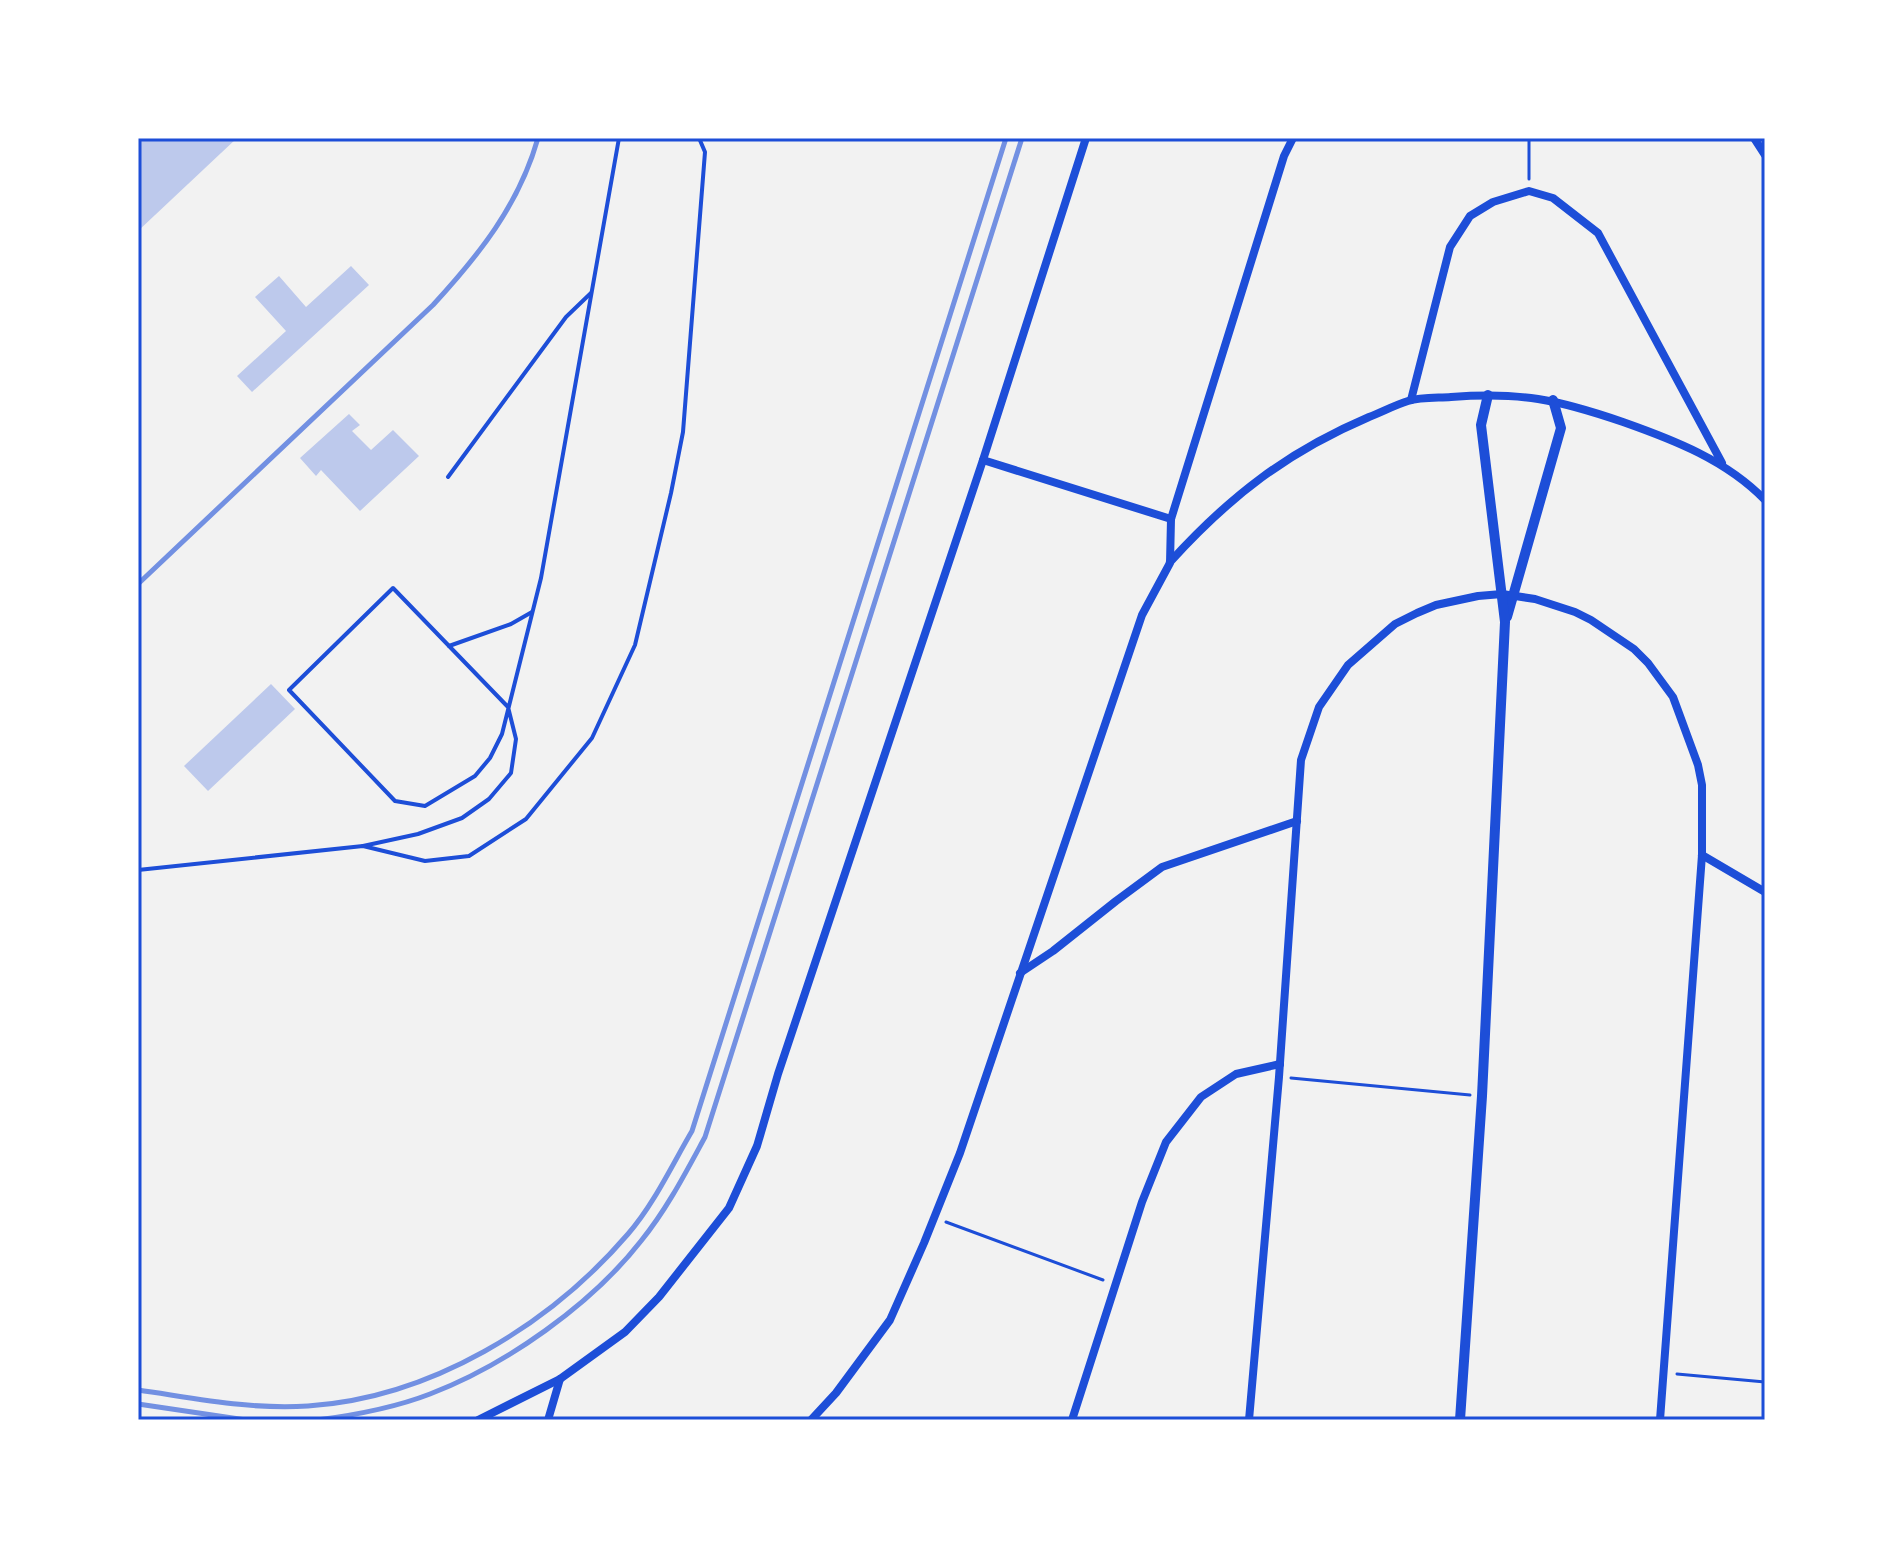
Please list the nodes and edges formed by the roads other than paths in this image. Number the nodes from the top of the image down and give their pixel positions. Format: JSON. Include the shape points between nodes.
{"nodes":[{"id":1,"x":619,"y":138,"type":"edge"},
{"id":2,"x":699,"y":138,"type":"edge"},
{"id":3,"x":1086,"y":138,"type":"edge"},
{"id":4,"x":1293,"y":138,"type":"edge"},
{"id":5,"x":1754,"y":138,"type":"edge"},
{"id":6,"x":1765,"y":155,"type":"edge"},
{"id":7,"x":593,"y":291,"type":"junction"},
{"id":8,"x":1488,"y":395,"type":"junction"},
{"id":9,"x":1411,"y":400,"type":"junction"},
{"id":10,"x":1553,"y":400,"type":"junction"},
{"id":11,"x":983,"y":460,"type":"junction"},
{"id":12,"x":1723,"y":464,"type":"junction"},
{"id":13,"x":448,"y":477,"type":"dead end"},
{"id":14,"x":1765,"y":500,"type":"edge"},
{"id":15,"x":1171,"y":519,"type":"junction"},
{"id":16,"x":1170,"y":563,"type":"junction"},
{"id":17,"x":1508,"y":595,"type":"junction"},
{"id":18,"x":533,"y":611,"type":"junction"},
{"id":19,"x":449,"y":646,"type":"junction"},
{"id":20,"x":508,"y":707,"type":"junction"},
{"id":21,"x":1297,"y":821,"type":"junction"},
{"id":22,"x":363,"y":846,"type":"junction"},
{"id":23,"x":1702,"y":855,"type":"junction"},
{"id":24,"x":138,"y":870,"type":"edge"},
{"id":25,"x":1765,"y":892,"type":"edge"},
{"id":26,"x":1019,"y":973,"type":"junction"},
{"id":27,"x":1280,"y":1064,"type":"junction"},
{"id":28,"x":560,"y":1379,"type":"junction"},
{"id":29,"x":478,"y":1420,"type":"edge"},
{"id":30,"x":548,"y":1420,"type":"edge"},
{"id":31,"x":811,"y":1420,"type":"edge"},
{"id":32,"x":1072,"y":1420,"type":"edge"},
{"id":33,"x":1249,"y":1420,"type":"edge"},
{"id":34,"x":1460,"y":1420,"type":"edge"},
{"id":35,"x":1660,"y":1420,"type":"edge"}],
"edges":[{"from":1,"to":7,"type":"lane"},
{"from":2,"to":22,"type":"lane","via":[[705,152],[683,432],[635,645],[592,738],[526,819],[469,856],[425,861]]},
{"from":3,"to":11,"type":"street"},
{"from":4,"to":15,"type":"street"},
{"from":5,"to":6,"type":"street"},
{"from":7,"to":13,"type":"lane","via":[[566,317]]},
{"from":7,"to":18,"type":"lane"},
{"from":8,"to":9,"type":"street"},
{"from":8,"to":10,"type":"street"},
{"from":8,"to":17,"type":"street","via":[[1481,425]]},
{"from":9,"to":12,"type":"street","via":[[1450,247],[1470,216],[1529,191],[1553,198],[1598,233]]},
{"from":9,"to":16,"type":"street","via":[[1335,432],[1270,470]]},
{"from":10,"to":12,"type":"street","via":[[1656,434]]},
{"from":10,"to":17,"type":"street","via":[[1561,428]]},
{"from":11,"to":15,"type":"street"},
{"from":11,"to":28,"type":"street","via":[[757,1146],[735,1195],[659,1297],[625,1332]]},
{"from":12,"to":14,"type":"street"},
{"from":15,"to":16,"type":"street"},
{"from":16,"to":26,"type":"street","via":[[1142,615]]},
{"from":17,"to":21,"type":"street","via":[[1455,601],[1417,613],[1395,624],[1348,665],[1319,707],[1301,760]]},
{"from":17,"to":23,"type":"street","via":[[1557,605],[1591,620],[1634,649],[1662,680],[1698,765]]},
{"from":17,"to":34,"type":"street"},
{"from":18,"to":19,"type":"lane"},
{"from":18,"to":20,"type":"lane"},
{"from":19,"to":20,"type":"lane"},
{"from":19,"to":20,"type":"lane","via":[[393,588],[289,690],[395,801],[425,806],[475,776],[502,734]]},
{"from":20,"to":22,"type":"lane","via":[[516,739],[511,773],[489,799],[462,818]]},
{"from":21,"to":26,"type":"street","via":[[1162,867]]},
{"from":21,"to":27,"type":"street"},
{"from":22,"to":24,"type":"lane"},
{"from":23,"to":25,"type":"street"},
{"from":23,"to":35,"type":"street"},
{"from":26,"to":31,"type":"street","via":[[960,1153],[890,1320]]},
{"from":27,"to":32,"type":"street","via":[[1236,1074],[1201,1097],[1166,1142]]},
{"from":27,"to":33,"type":"street"},
{"from":28,"to":29,"type":"street"},
{"from":28,"to":30,"type":"street"}]}
